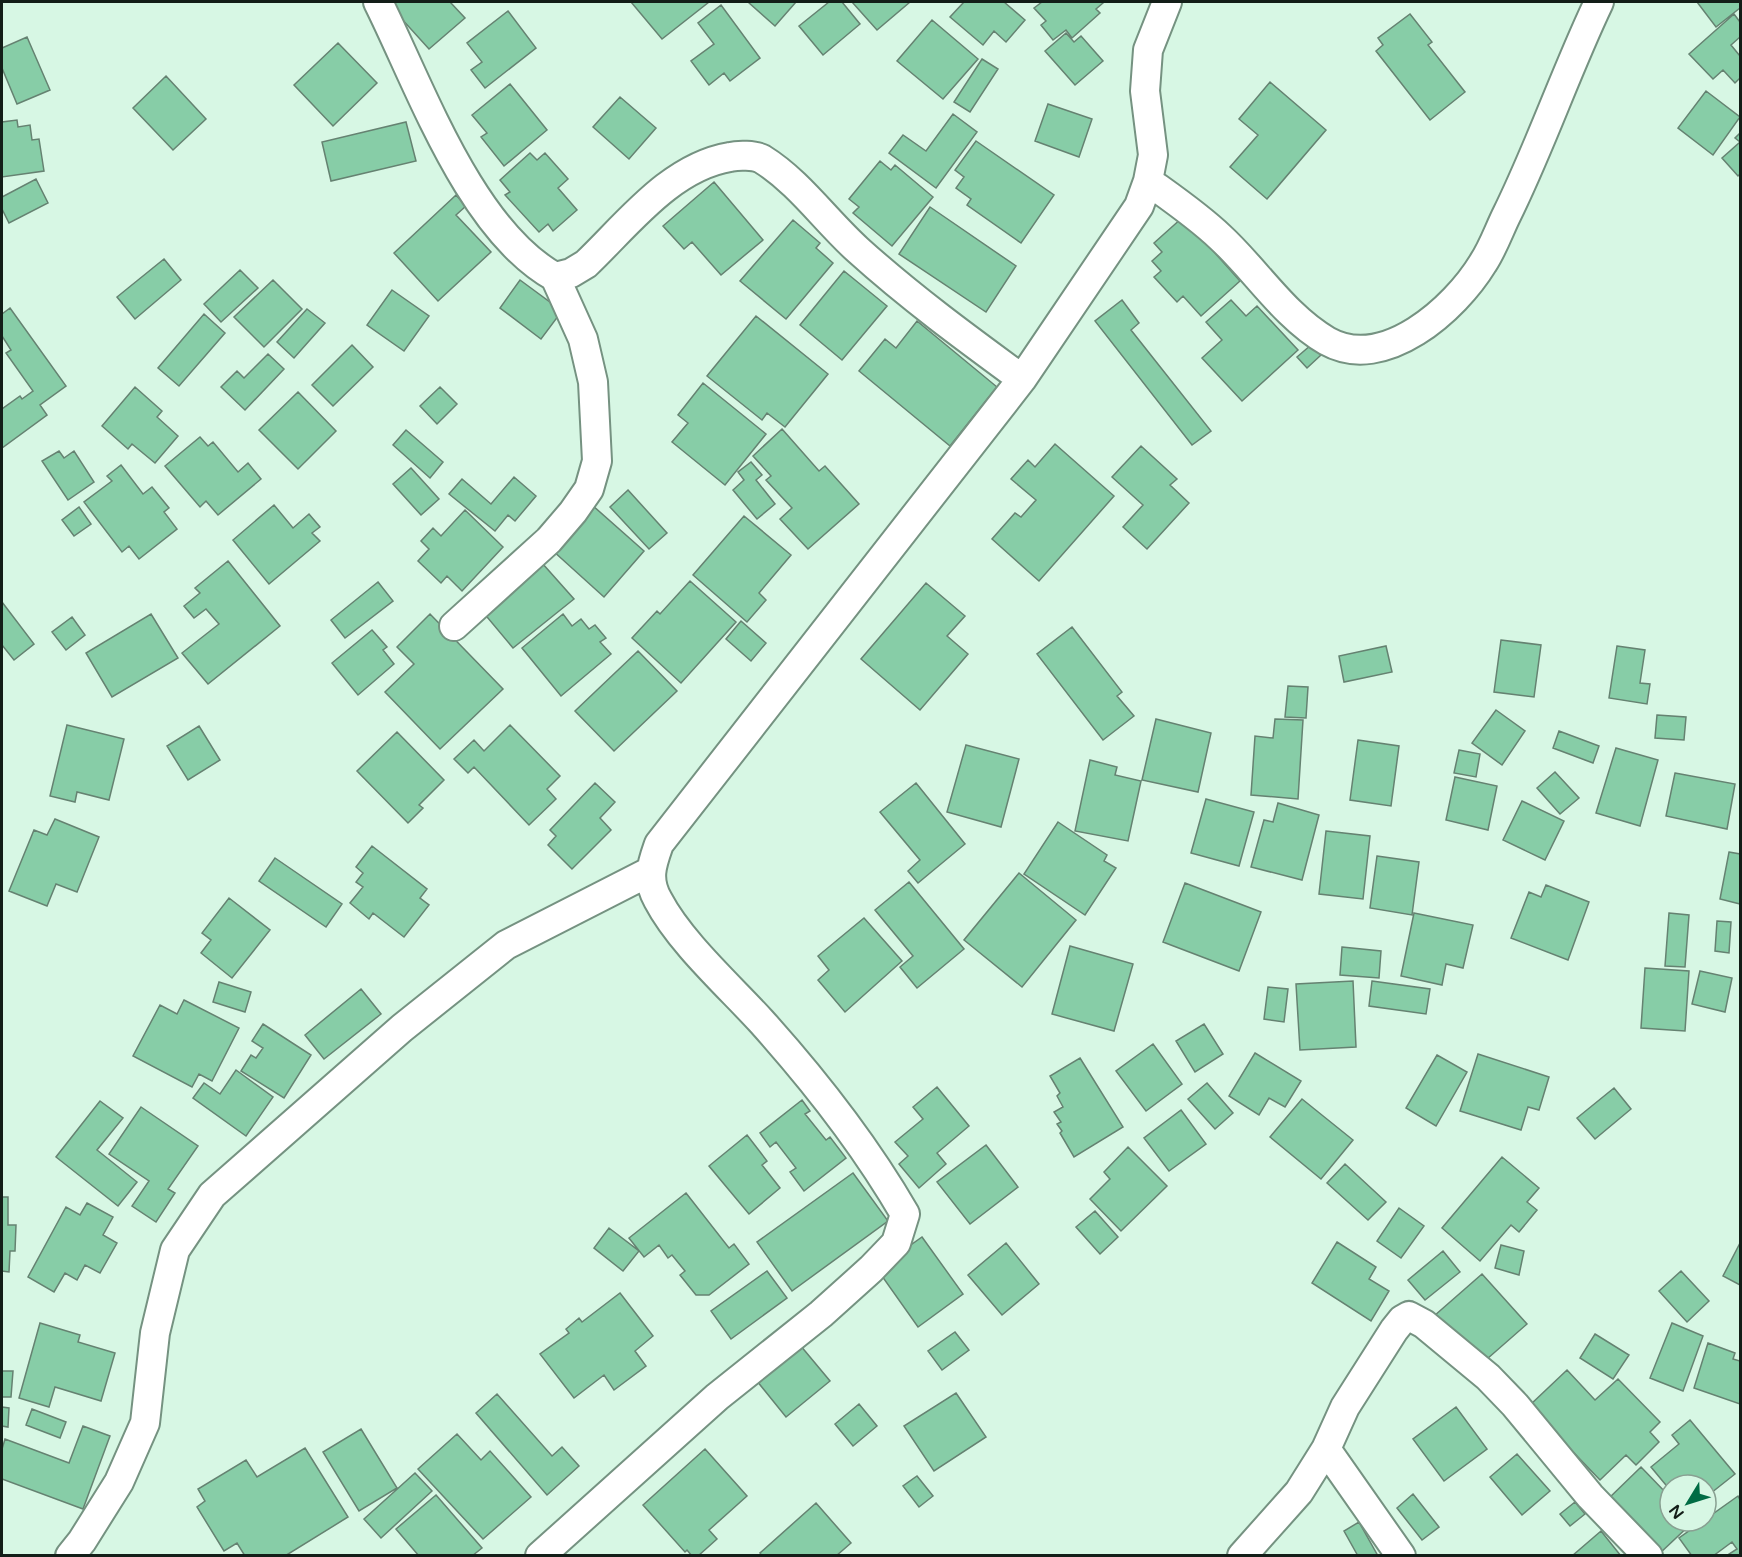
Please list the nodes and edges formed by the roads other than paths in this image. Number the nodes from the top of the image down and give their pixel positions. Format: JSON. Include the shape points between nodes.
{"nodes":[{"id":1,"x":378,"y":2,"type":"edge"},
{"id":2,"x":1167,"y":2,"type":"edge"},
{"id":3,"x":1599,"y":2,"type":"edge"},
{"id":4,"x":1148,"y":181,"type":"junction"},
{"id":5,"x":555,"y":277,"type":"junction"},
{"id":6,"x":1023,"y":380,"type":"junction"},
{"id":7,"x":454,"y":626,"type":"dead end"},
{"id":8,"x":649,"y":872,"type":"junction"},
{"id":9,"x":1326,"y":1449,"type":"junction"},
{"id":10,"x":70,"y":1556,"type":"edge"},
{"id":11,"x":540,"y":1556,"type":"edge"},
{"id":12,"x":1242,"y":1556,"type":"edge"},
{"id":13,"x":1401,"y":1556,"type":"edge"},
{"id":14,"x":1648,"y":1556,"type":"edge"}],
"edges":[{"from":1,"to":5,"type":"street","via":[[439,134],[472,188],[499,226],[539,268]]},
{"from":2,"to":4,"type":"street","via":[[1148,50],[1144,91],[1153,155]]},
{"from":3,"to":4,"type":"street","via":[[1519,191],[1483,264],[1451,302],[1419,330],[1388,346],[1359,351],[1328,341],[1288,310],[1221,237]]},
{"from":4,"to":6,"type":"street","via":[[1139,206]]},
{"from":5,"to":6,"type":"street","via":[[586,264],[671,184],[730,157],[758,157],[784,174],[856,248],[914,299]]},
{"from":5,"to":7,"type":"street","via":[[583,339],[593,381],[597,461],[588,489],[549,540]]},
{"from":6,"to":8,"type":"street","via":[[659,844]]},
{"from":8,"to":10,"type":"street","via":[[506,945],[402,1028],[212,1195],[175,1250],[155,1333],[145,1423],[119,1482]]},
{"from":8,"to":11,"type":"street","via":[[657,898],[676,927],[804,1070],[881,1173],[905,1215],[896,1243],[871,1269],[717,1397]]},
{"from":9,"to":12,"type":"street","via":[[1299,1492]]},
{"from":9,"to":13,"type":"street"},
{"from":9,"to":14,"type":"street","via":[[1345,1407],[1395,1330],[1402,1320],[1413,1317],[1488,1377],[1590,1496]]}]}
